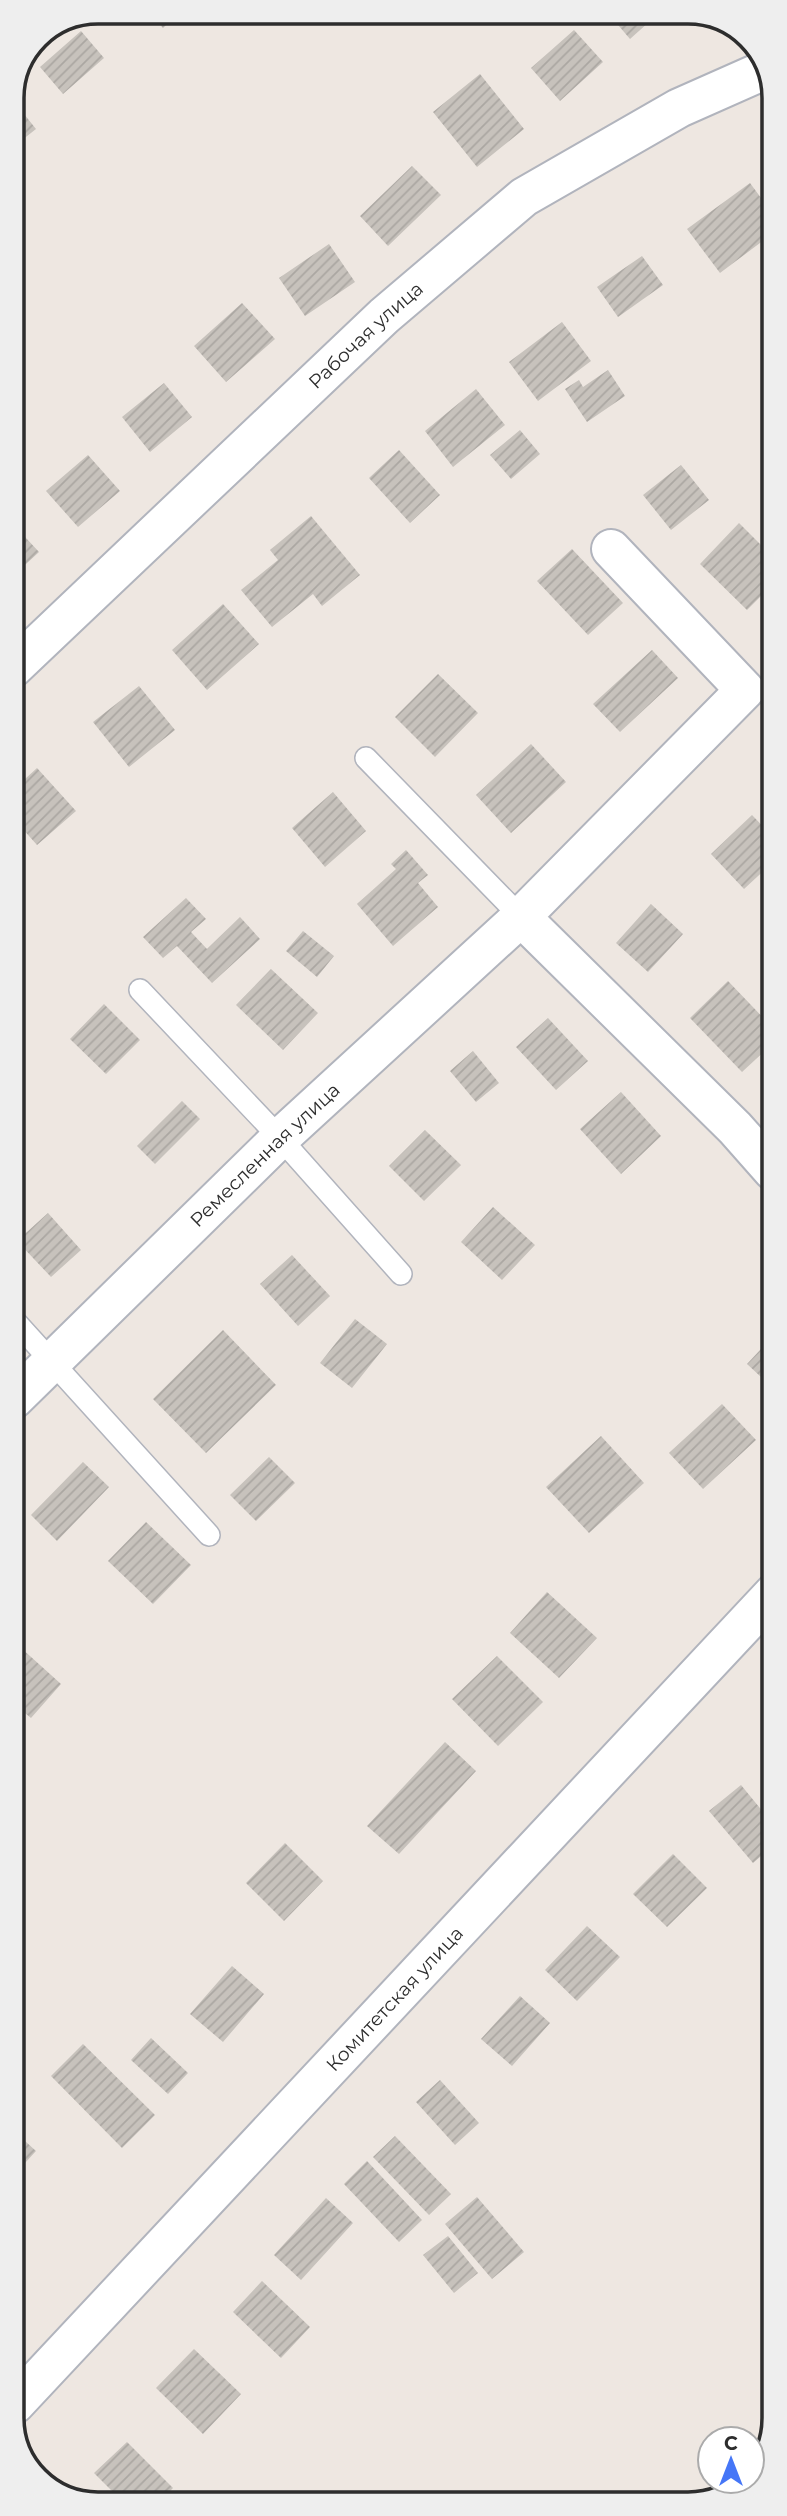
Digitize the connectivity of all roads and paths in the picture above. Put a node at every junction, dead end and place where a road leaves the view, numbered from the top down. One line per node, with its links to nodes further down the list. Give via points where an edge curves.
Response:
1 (758, 73): 3 (street, Рабочая улица, via 679,108 524,197 384,316)
2 (611, 549): 5 (street, Ремесленная улица, via 745,691)
3 (24, 658)
4 (366, 758): 5 (lane)
5 (521, 917): 7 (street, Ремесленная улица); 8 (street)
6 (140, 990): 7 (lane)
7 (280, 1138): 9 (lane); 11 (street, Ремесленная улица)
8 (762, 1159)
9 (401, 1274)
10 (24, 1331): 11 (lane)
11 (52, 1360): 12 (street, Ремесленная улица); 13 (lane)
12 (24, 1389)
13 (209, 1535)
14 (762, 1605): 15 (street, Комитетская улица)
15 (24, 2394)

